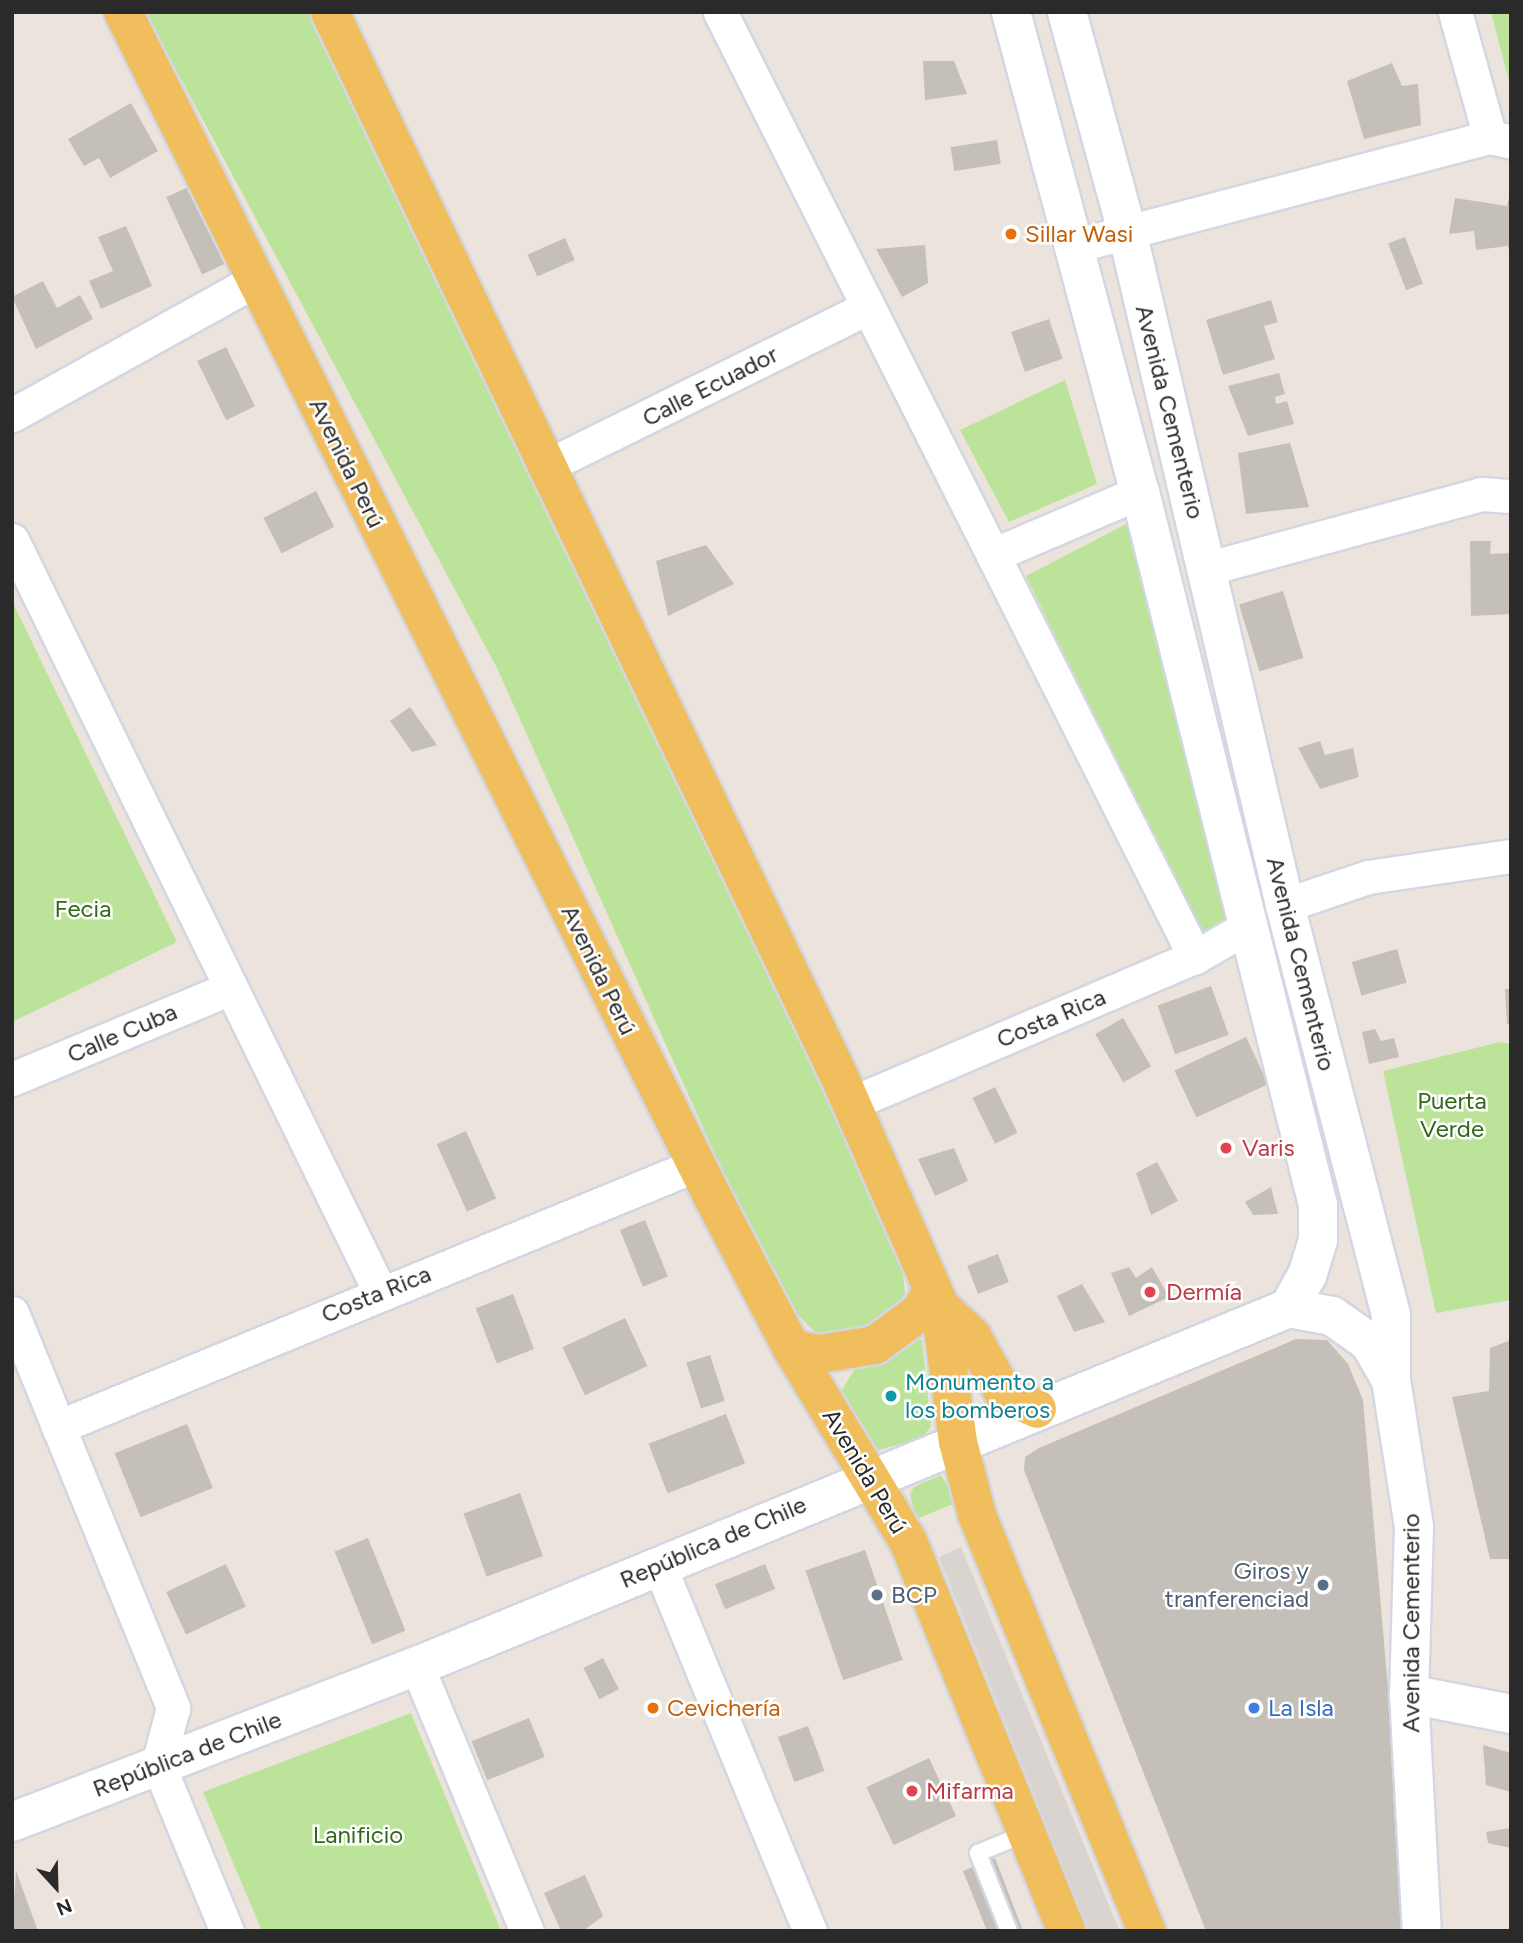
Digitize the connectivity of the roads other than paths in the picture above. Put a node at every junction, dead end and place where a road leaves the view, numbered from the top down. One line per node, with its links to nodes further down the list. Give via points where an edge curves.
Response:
1 (123, 12): 10 (main road, Avenida Perú)
2 (330, 12): 13 (main road)
3 (720, 12): 11 (street)
4 (1011, 12): 9 (main road, Avenida Cementerio)
5 (1067, 12): 8 (main road, Avenida Cementerio)
6 (1455, 12): 7 (street)
7 (1500, 139): 8 (street)
8 (1127, 231): 9 (street); 18 (main road, Avenida Cementerio)
9 (1074, 246): 14 (main road, Avenida Cementerio)
10 (256, 280): 12 (street); 26 (main road, Avenida Perú)
11 (868, 307): 13 (street, Calle Ecuador); 17 (street)
12 (12, 415)
13 (551, 464): 25 (main road)
14 (1140, 492): 17 (street); 21 (main road, Avenida Cementerio)
15 (1511, 496): 18 (street, via 1481,494)
16 (12, 540): 23 (street)
17 (993, 555): 22 (street)
18 (1209, 568): 20 (main road, Avenida Cementerio)
19 (1511, 856): 20 (street, via 1368,877)
20 (1285, 905): 32 (main road, Avenida Cementerio, via 1391,1316)
21 (1247, 927): 22 (street, Costa Rica); 29 (main road, Avenida Cementerio, via 1318,1205 1318,1240 1307,1275)
22 (1195, 957): 25 (street, Costa Rica)
23 (231, 988): 24 (street, Calle Cuba); 27 (street)
24 (12, 1079)
25 (852, 1103): 28 (main road)
26 (696, 1165): 27 (street, Costa Rica); 31 (main road, Avenida Perú)
27 (380, 1292): 34 (street, Costa Rica)
28 (936, 1298): 31 (main road, via 875,1345 820,1354); 33 (main road, via 972,1336 1004,1394); 35 (main road)
29 (1289, 1308): 32 (main road, via 1332,1316 1368,1342); 33 (main road, República de Chile)
30 (12, 1313): 34 (street)
31 (792, 1349): 36 (main road, Avenida Perú)
32 (1391, 1380): 39 (main road, Avenida Cementerio, via 1414,1527)
33 (1037, 1409): 35 (main road, República de Chile)
34 (58, 1427): 41 (street, via 173,1707)
35 (958, 1442): 36 (main road, República de Chile); 49 (main road, via 977,1515)
36 (872, 1475): 37 (main road, República de Chile); 43 (main road, Avenida Perú, via 908,1541)
37 (659, 1565): 38 (main road, República de Chile); 46 (street)
38 (417, 1666): 41 (main road, República de Chile); 45 (street)
39 (1409, 1694): 40 (main road); 50 (main road, Avenida Cementerio)
40 (1511, 1714)
41 (158, 1764): 42 (main road, República de Chile); 44 (street)
42 (12, 1822)
43 (1027, 1833): 47 (lane, via 978,1853); 48 (main road, Avenida Perú)
44 (227, 1931)
45 (527, 1931)
46 (810, 1931)
47 (1009, 1931)
48 (1066, 1931)
49 (1147, 1931)
50 (1422, 1931)

